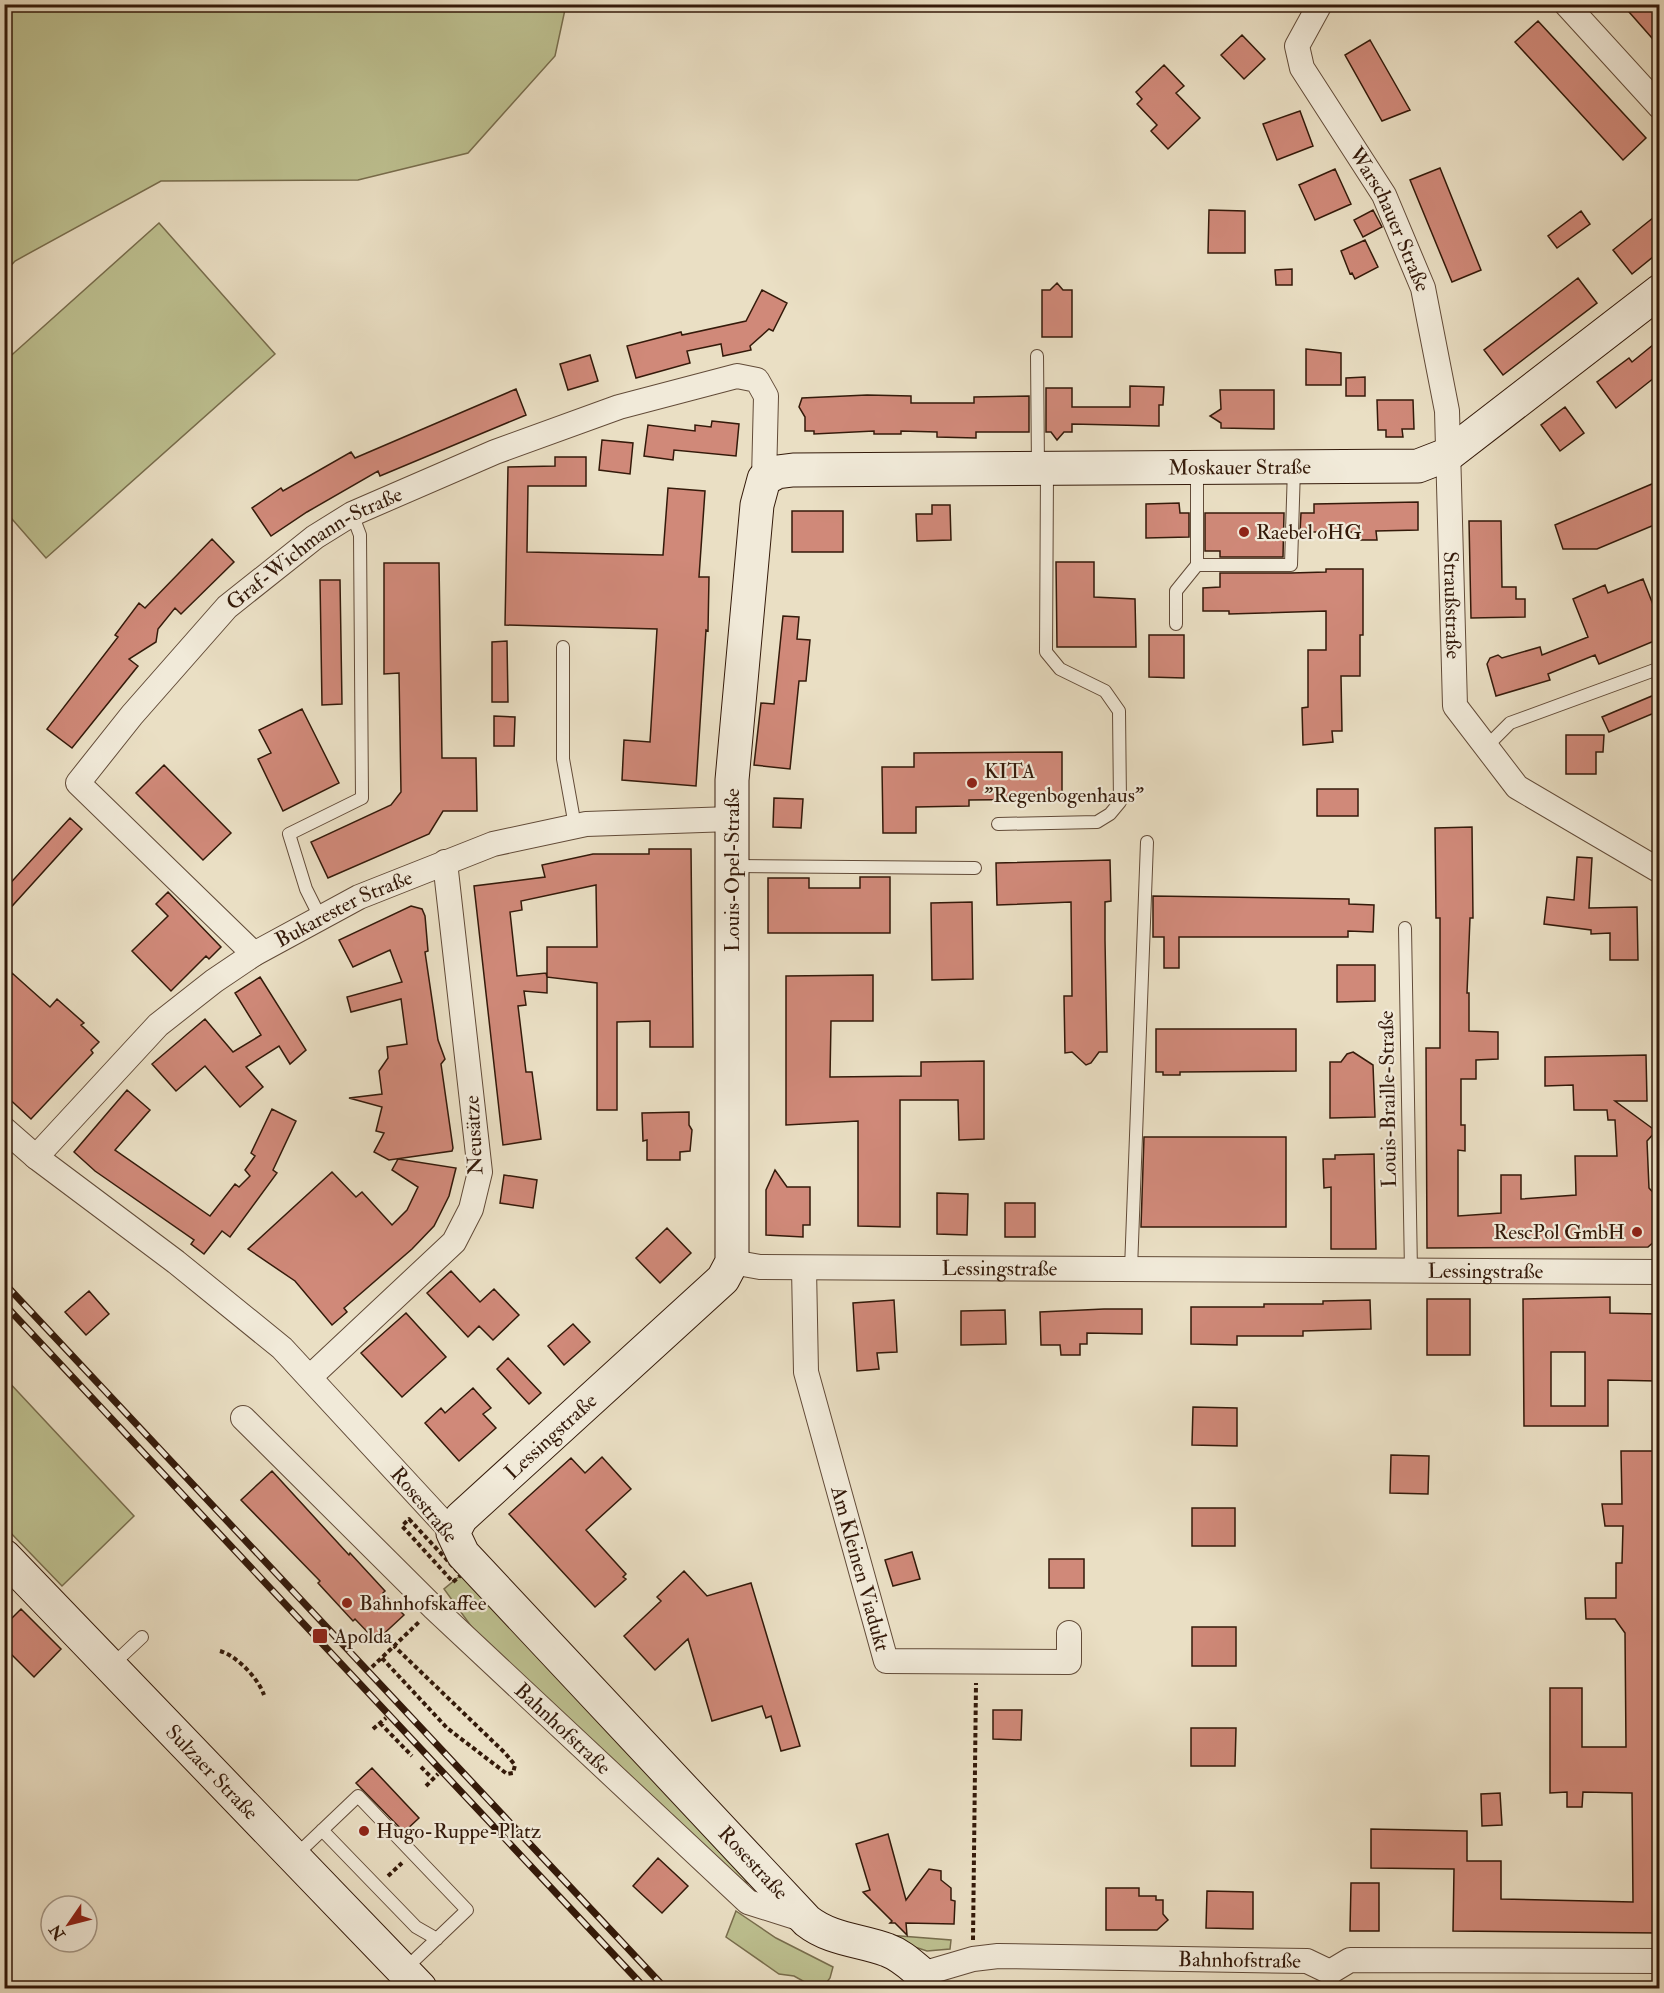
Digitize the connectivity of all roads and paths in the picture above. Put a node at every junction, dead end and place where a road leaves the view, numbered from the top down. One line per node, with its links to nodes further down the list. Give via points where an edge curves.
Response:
1 (1320, 4): 6 (street, Warschauer Straße, via 1297,46 1302,68 1384,195 1423,288 1447,411)
2 (1566, 4): 3 (street)
3 (1659, 107)
4 (1659, 291): 6 (main road, Moskauer Straße)
5 (1037, 357): 8 (lane)
6 (1449, 454): 7 (main road, Moskauer Straße, via 1418,466); 16 (street, Straußstraße, via 1455,706)
7 (1294, 468): 9 (main road, Moskauer Straße); 12 (lane, via 1291,565)
8 (1042, 469): 9 (main road, Moskauer Straße); 10 (main road, Moskauer Straße, via 793,470); 18 (lane, via 1046,652 1060,669 1105,692 1119,711 1120,802 1097,822)
9 (1197, 469): 12 (lane)
10 (764, 479): 11 (street, Graf-Wichmann-Straße, via 766,396 757,380 737,376 619,407 495,452); 17 (main road, Louis-Opel-Straße, via 757,505)
11 (352, 514): 25 (lane, via 360,535 362,798 289,834 306,889); 27 (street, Graf-Wichmann-Straße, via 315,537 227,607 78,783)
12 (1197, 566): 13 (lane, via 1176,591)
13 (1176, 624)
14 (563, 647): 19 (lane, via 563,759)
15 (1659, 668): 16 (lane, via 1510,723)
16 (1486, 747): 24 (street, Straußstraße, via 1516,787)
17 (731, 819): 19 (street, Bukarester Straße); 22 (main road, Louis-Opel-Straße)
18 (998, 824)
19 (575, 826): 21 (street, Bukarester Straße, via 493,844)
20 (1148, 842): 32 (lane)
21 (445, 862): 25 (street, Bukarester Straße); 35 (street, Neusätze, via 480,1172 471,1209 454,1242)
22 (730, 866): 23 (lane); 30 (main road, Louis-Opel-Straße)
23 (975, 868)
24 (1659, 871)
25 (320, 917): 27 (street, Bukarester Straße)
26 (1405, 927): 33 (lane, Louis-Braille-Straße)
27 (254, 954): 29 (street, Bukarester Straße, via 158,1025)
28 (4, 1129): 29 (street, Rosestraße)
29 (36, 1157): 35 (street, Rosestraße, via 176,1262 282,1348)
30 (732, 1262): 31 (street, Lessingstraße); 38 (main road, Lessingstraße, via 723,1280 461,1518)
31 (804, 1268): 32 (street, Lessingstraße); 49 (street, Am Kleinen Viadukt, via 807,1372 886,1661)
32 (1131, 1269): 33 (street, Lessingstraße)
33 (1411, 1270): 34 (street, Lessingstraße)
34 (1659, 1272)
35 (310, 1377): 38 (street, Rosestraße)
36 (243, 1418): 43 (street, Bahnhofstraße)
37 (409, 1519): 39 (path, via 402,1526)
38 (453, 1533): 64 (main road, Rosestraße, via 463,1554)
39 (426, 1553): 41 (path); 42 (path)
40 (4, 1556): 50 (main road, Sulzaer Straße)
41 (422, 1558)
42 (439, 1567)
43 (434, 1608): 46 (path); 63 (street, Bahnhofstraße)
44 (1069, 1633): 49 (street, Am Kleinen Viadukt, via 1069,1662)
45 (142, 1637): 50 (lane)
46 (394, 1646): 48 (path); 48 (path, via 505,1753 515,1765 513,1773 507,1774 447,1728)
47 (220, 1651): 52 (path, via 230,1654 260,1685)
48 (382, 1658): 51 (path)
49 (976, 1661): 67 (path)
50 (110, 1667): 62 (main road, Sulzaer Straße)
51 (372, 1667)
52 (264, 1695)
53 (386, 1718): 54 (path)
54 (380, 1723): 55 (path); 56 (path)
55 (373, 1729)
56 (412, 1756)
57 (421, 1767): 59 (path)
58 (438, 1774): 59 (path)
59 (433, 1779): 60 (path)
60 (426, 1786)
61 (322, 1830): 62 (lane); 66 (lane, via 416,1927); 66 (lane, via 358,1796 467,1910)
62 (292, 1858): 69 (main road, Sulzaer Straße)
63 (748, 1902): 64 (street, Bahnhofstraße); 65 (street)
64 (807, 1921): 71 (main road, Bahnhofstraße, via 834,1936 906,1959)
65 (770, 1927)
66 (437, 1939): 69 (lane)
67 (973, 1959): 70 (street, Bahnhofstraße, via 998,1956 1307,1961); 71 (street, Bahnhofstraße)
68 (1659, 1961): 70 (street, Bahnhofstraße, via 1350,1960)
69 (412, 1980)
70 (1333, 1980)
71 (923, 1982)

